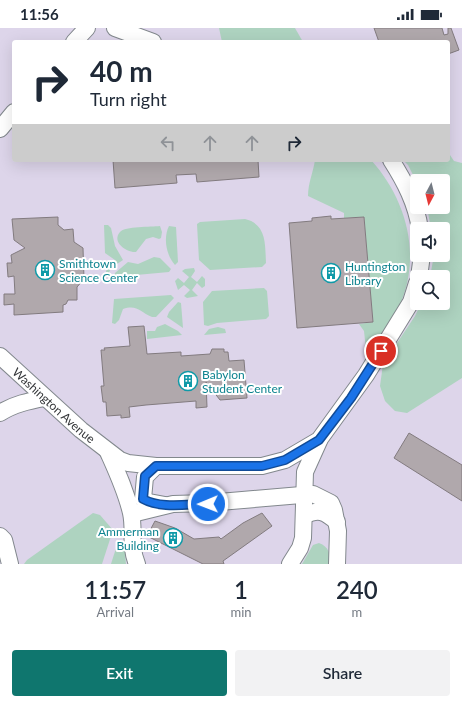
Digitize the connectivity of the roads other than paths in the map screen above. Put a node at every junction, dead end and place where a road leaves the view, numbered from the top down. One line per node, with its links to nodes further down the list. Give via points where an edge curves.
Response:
1 (87, 28): 3 (street)
2 (115, 28): 4 (street)
3 (76, 40)
4 (148, 40)
5 (12, 114): 6 (street)
6 (0, 129)
7 (392, 162): 8 (street, via 415,204)
8 (419, 222)
9 (410, 304): 15 (street, Washington Avenue, via 366,375)
10 (0, 356): 12 (street, Washington Avenue)
11 (0, 398): 13 (street)
12 (45, 398): 13 (street); 16 (street, Washington Avenue)
13 (25, 402): 14 (street)
14 (0, 413)
15 (319, 440): 18 (street, Washington Avenue, via 285,460 262,466); 19 (street, Washington Avenue, via 304,472)
16 (108, 452): 17 (street, Washington Avenue); 22 (street, Washington Avenue, via 121,478)
17 (128, 463): 18 (street, Washington Avenue); 20 (street, via 137,471 138,487)
18 (156, 466): 20 (street, via 145,476)
19 (303, 495): 21 (street); 23 (street, Washington Avenue); 24 (street, via 313,494 331,503)
20 (143, 499): 21 (street)
21 (166, 505): 22 (street)
22 (132, 514): 27 (street, Washington Avenue, via 132,552)
23 (304, 516): 24 (street, via 318,510 325,512); 28 (street, Washington Avenue, via 304,538)
24 (337, 522): 29 (street)
25 (0, 536): 26 (street, via 4,540)
26 (10, 564)
27 (137, 564)
28 (290, 564)
29 (336, 564)

